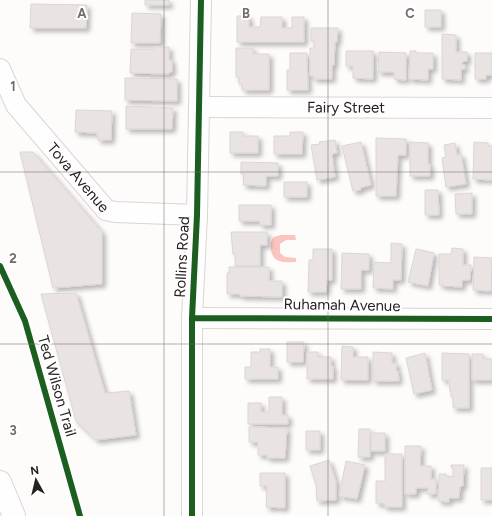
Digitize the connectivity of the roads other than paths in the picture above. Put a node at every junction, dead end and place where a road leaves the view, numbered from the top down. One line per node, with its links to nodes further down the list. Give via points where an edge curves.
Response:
1 (202, 0): 3 (street, Rollins Road)
2 (0, 69): 5 (street, Tova Avenue, via 16,105 106,210)
3 (200, 106): 4 (street, Fairy Street); 5 (street, Rollins Road)
4 (492, 108)
5 (197, 215): 6 (street, Rollins Road)
6 (192, 318): 7 (street, Ruhamah Avenue); 10 (street, Rollins Road)
7 (492, 320)
8 (0, 482): 9 (highway)
9 (14, 516)
10 (192, 516)

